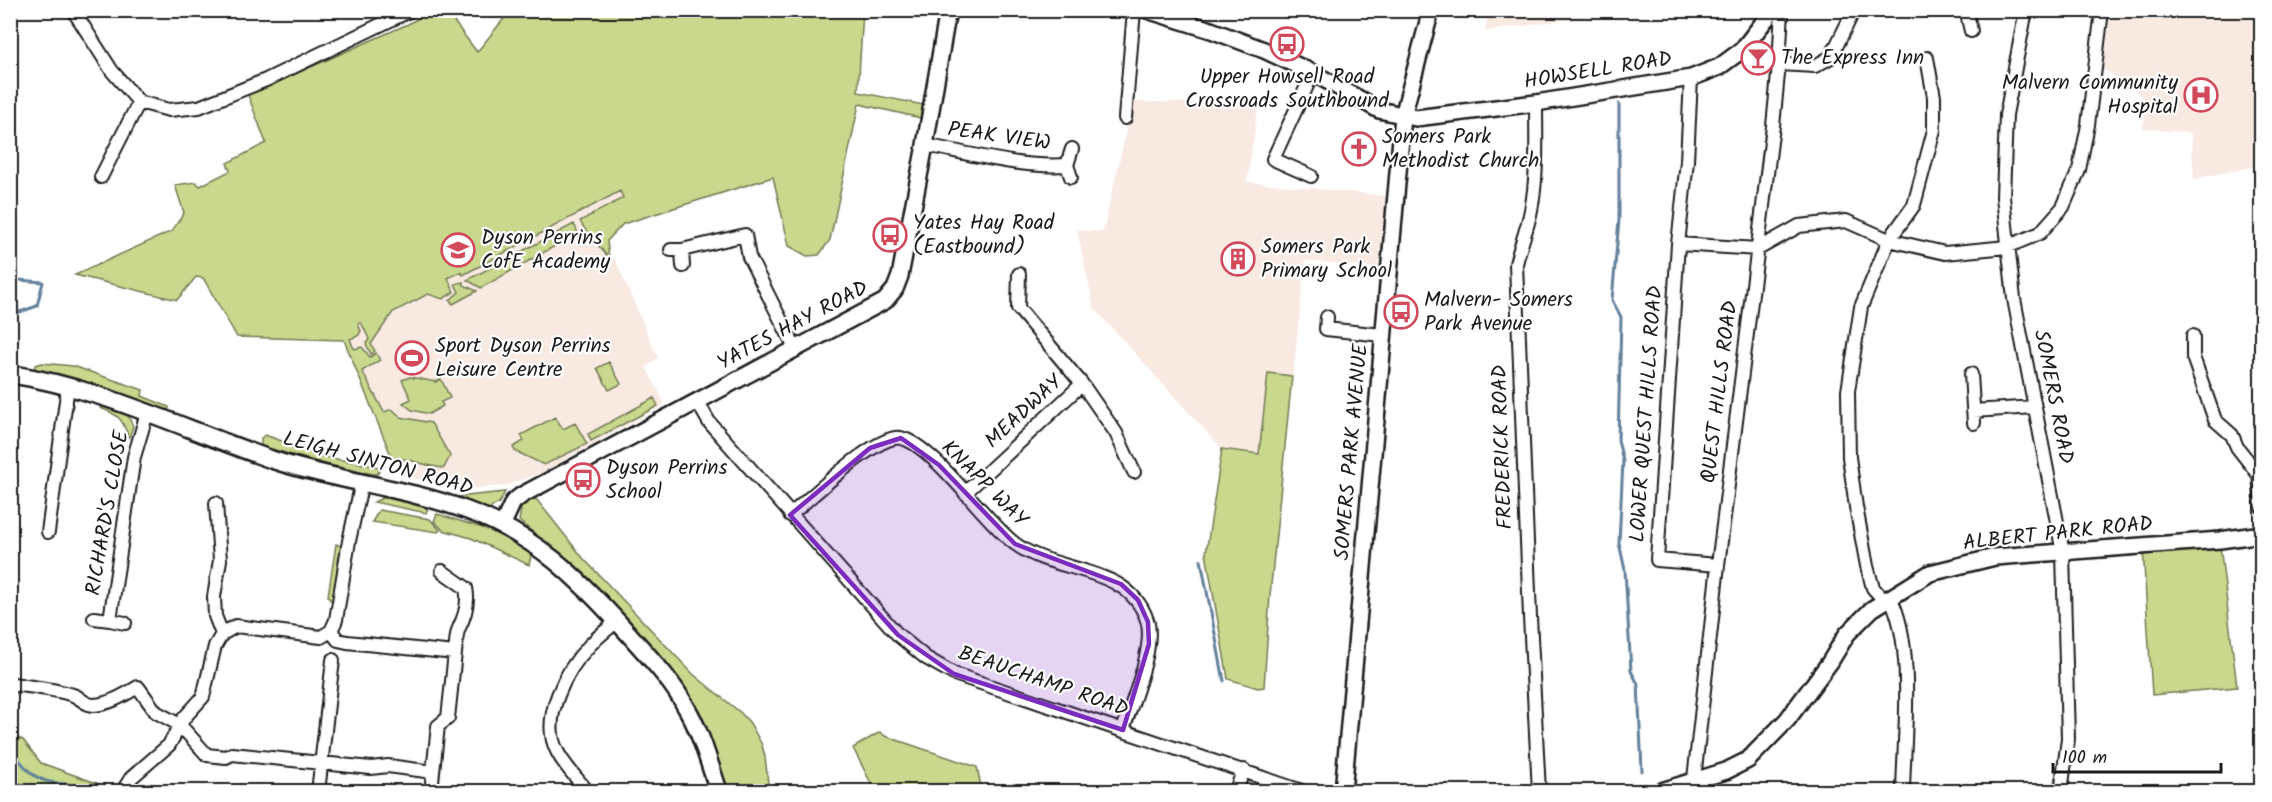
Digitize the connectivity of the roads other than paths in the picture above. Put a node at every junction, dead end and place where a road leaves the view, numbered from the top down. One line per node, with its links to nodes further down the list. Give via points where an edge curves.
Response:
1 (73, 10): 18 (street, via 112,71)
2 (411, 10): 18 (street, via 266,80 199,107 169,110)
3 (948, 10): 22 (street, YATES HAY ROAD)
4 (1134, 10): 21 (street)
5 (1147, 10): 16 (street, HOWSELL ROAD, via 1264,50)
6 (1431, 10): 20 (street, SOMERS PARK AVENUE)
7 (1773, 10): 17 (street, HOWSELL ROAD, via 1742,50 1719,67)
8 (1782, 10): 15 (street, QUEST HILLS ROAD)
9 (1854, 10): 15 (street, via 1831,57 1815,66)
10 (1966, 10): 13 (street)
11 (2026, 10): 30 (street, SOMERS ROAD, via 2006,115 2003,197)
12 (2103, 10): 30 (street, via 2079,170 2063,207 2040,233)
13 (1971, 31)
14 (1927, 58): 28 (street, via 1934,97 1934,130 1914,205)
15 (1779, 64): 31 (street, QUEST HILLS ROAD)
16 (1313, 73): 20 (street, HOWSELL ROAD, via 1378,110); 25 (street, via 1273,159)
17 (1691, 78): 19 (street, HOWSELL ROAD); 29 (street, LOWER QUEST HILLS ROAD)
18 (139, 102): 26 (street)
19 (1536, 103): 20 (street, HOWSELL ROAD, via 1416,118); 81 (street, FREDERICK ROAD, via 1537,173 1531,213 1516,264)
20 (1403, 116): 35 (street, SOMERS PARK AVENUE)
21 (1125, 118)
22 (925, 145): 24 (street, PEAK VIEW, via 1024,164); 37 (street, YATES HAY ROAD, via 895,289 885,301)
23 (1072, 149): 24 (street, PEAK VIEW)
24 (1067, 165): 27 (street, PEAK VIEW)
25 (1311, 176)
26 (101, 177)
27 (1071, 177)
28 (1889, 240): 30 (street, via 1945,253); 31 (street, via 1846,221 1799,226); 57 (street, via 1861,307 1848,391 1849,457 1867,566 1873,588)
29 (1678, 244): 31 (street); 55 (street, LOWER QUEST HILLS ROAD, via 1656,560)
30 (2007, 247): 43 (street, SOMERS ROAD)
31 (1758, 249): 55 (street, QUEST HILLS ROAD)
32 (683, 267): 37 (street, via 676,250 749,233 749,257)
33 (1019, 274): 40 (street, MEADWAY, via 1018,308)
34 (1327, 317): 35 (street, via 1326,329)
35 (1383, 335): 80 (street, SOMERS PARK AVENUE)
36 (2193, 336): 49 (street, via 2193,357 2215,420 2232,435 2259,475)
37 (795, 350): 42 (street, YATES HAY ROAD)
38 (10, 374): 41 (main road, LEIGH SINTON ROAD)
39 (1971, 374): 43 (street, via 1973,417)
40 (1082, 384): 45 (street, MEADWAY, via 1116,433); 47 (street, MEADWAY)
41 (68, 386): 44 (main road, LEIGH SINTON ROAD); 52 (street)
42 (697, 401): 50 (street, BEAUCHAMP ROAD, via 709,422); 51 (street, YATES HAY ROAD, via 522,495 513,502)
43 (2035, 406): 54 (street, SOMERS ROAD)
44 (147, 413): 46 (main road, LEIGH SINTON ROAD, via 275,460); 59 (street, RICHARD'S CLOSE, via 134,457)
45 (1134, 472)
46 (362, 482): 51 (main road, LEIGH SINTON ROAD, via 451,505); 62 (street)
47 (965, 493): 50 (street, KNAPP WAY, via 920,449 901,438 870,448); 68 (street, KNAPP WAY, via 1015,544 1121,585 1138,600 1148,622 1149,644)
48 (216, 503): 63 (street, via 220,560 214,597 215,616)
49 (2262, 507)
50 (790, 515): 68 (street, BEAUCHAMP ROAD, via 898,635 926,658 954,674)
51 (502, 526): 60 (main road, LEIGH SINTON ROAD, via 532,542 577,578)
52 (48, 532)
53 (2262, 534): 54 (street, ALBERT PARK ROAD)
54 (2063, 553): 57 (street, ALBERT PARK ROAD, via 1995,557 1954,566 1930,573); 84 (street, SOMERS ROAD, via 2068,739)
55 (1718, 565): 72 (street, QUEST HILLS ROAD)
56 (441, 571): 64 (street, via 466,588 464,622 458,628)
57 (1887, 599): 72 (street, ALBERT PARK ROAD, via 1847,634 1803,699 1765,744 1748,760); 83 (street, via 1902,628 1906,667)
58 (94, 618): 59 (street, RICHARD'S CLOSE)
59 (110, 620): 61 (street, RICHARD'S CLOSE)
60 (617, 621): 76 (street, via 576,662 563,684 551,728 556,750); 77 (main road, LEIGH SINTON ROAD, via 654,662 686,707)
61 (125, 622)
62 (331, 631): 63 (street, via 309,636 236,626); 64 (street, via 338,640 347,642)
63 (222, 634): 67 (street, via 203,697)
64 (455, 653): 71 (street, via 448,718 438,726)
65 (333, 660): 69 (street)
66 (11, 682): 67 (street, via 76,696 85,704 94,705 138,687 156,712)
67 (180, 724): 69 (street, via 207,755); 73 (street, via 169,745 131,778)
68 (1123, 730): 70 (street, BEAUCHAMP ROAD)
69 (322, 763): 71 (street); 74 (street)
70 (1244, 770): 78 (street); 79 (street, BEAUCHAMP ROAD)
71 (433, 772): 75 (street)
72 (1695, 785): 82 (street, ALBERT PARK ROAD)
73 (122, 792)
74 (318, 792)
75 (431, 792)
76 (588, 792)
77 (719, 792)
78 (1235, 792)
79 (1305, 792)
80 (1343, 792)
81 (1539, 792)
82 (1658, 792)
83 (1903, 792)
84 (2061, 792)

